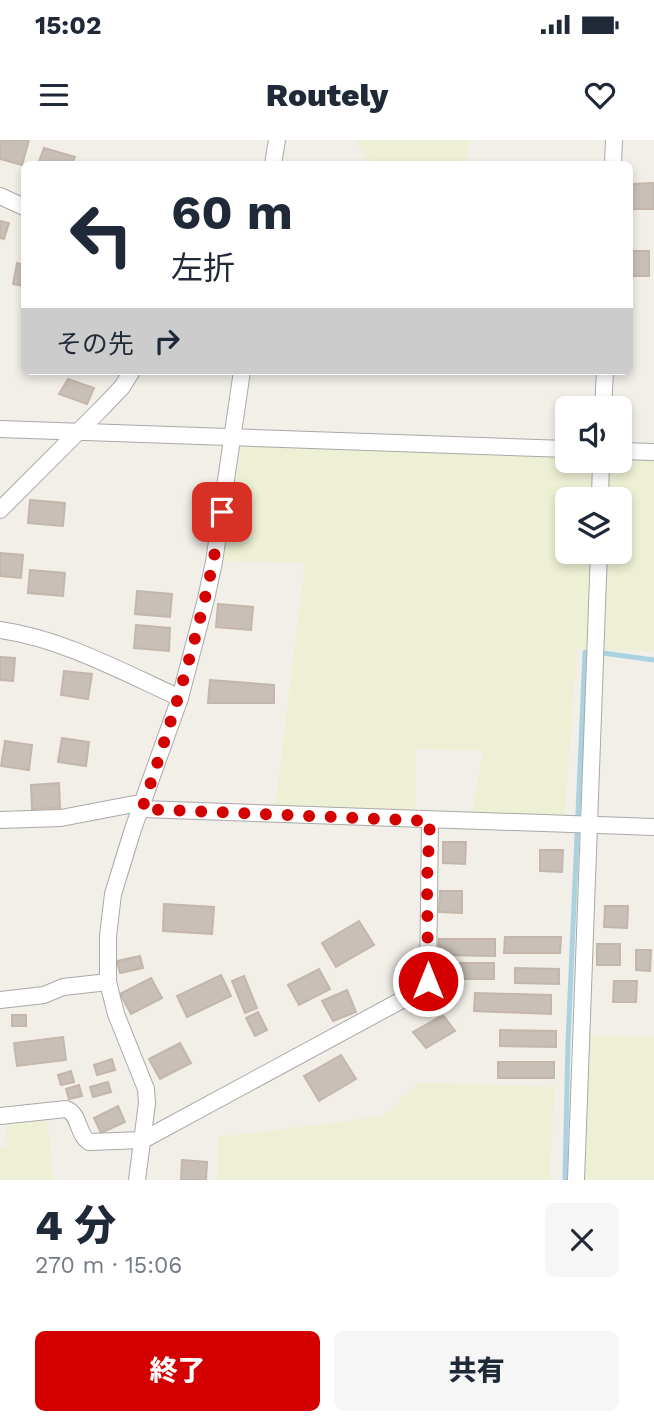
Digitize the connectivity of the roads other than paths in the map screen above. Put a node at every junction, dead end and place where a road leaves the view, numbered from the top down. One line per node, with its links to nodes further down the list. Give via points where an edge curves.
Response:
1 (276, 140): 3 (street)
2 (614, 140): 4 (street)
3 (273, 161)
4 (613, 161)
5 (0, 196): 6 (street)
6 (21, 206)
7 (130, 375): 12 (street)
8 (242, 375): 13 (street)
9 (605, 375): 10 (street)
10 (604, 396)
11 (0, 429): 12 (street)
12 (78, 432): 13 (street); 17 (street)
13 (234, 436): 14 (street); 20 (street, via 214,562)
14 (555, 449)
15 (632, 452): 16 (street)
16 (654, 453)
17 (0, 510)
18 (598, 564): 24 (street)
19 (0, 630): 20 (street, via 57,645)
20 (180, 698): 21 (street)
21 (142, 809): 22 (street, via 134,804 61,818); 23 (street); 26 (street, via 113,894)
22 (0, 820)
23 (430, 821): 24 (street); 29 (street, via 428,981 424,988)
24 (583, 825): 25 (street); 31 (street)
25 (654, 827)
26 (108, 982): 27 (street); 29 (street, via 146,1089)
27 (0, 1000)
28 (0, 1116): 29 (street, via 66,1110 74,1115 89,1142)
29 (142, 1140): 30 (street)
30 (137, 1180)
31 (576, 1180)

